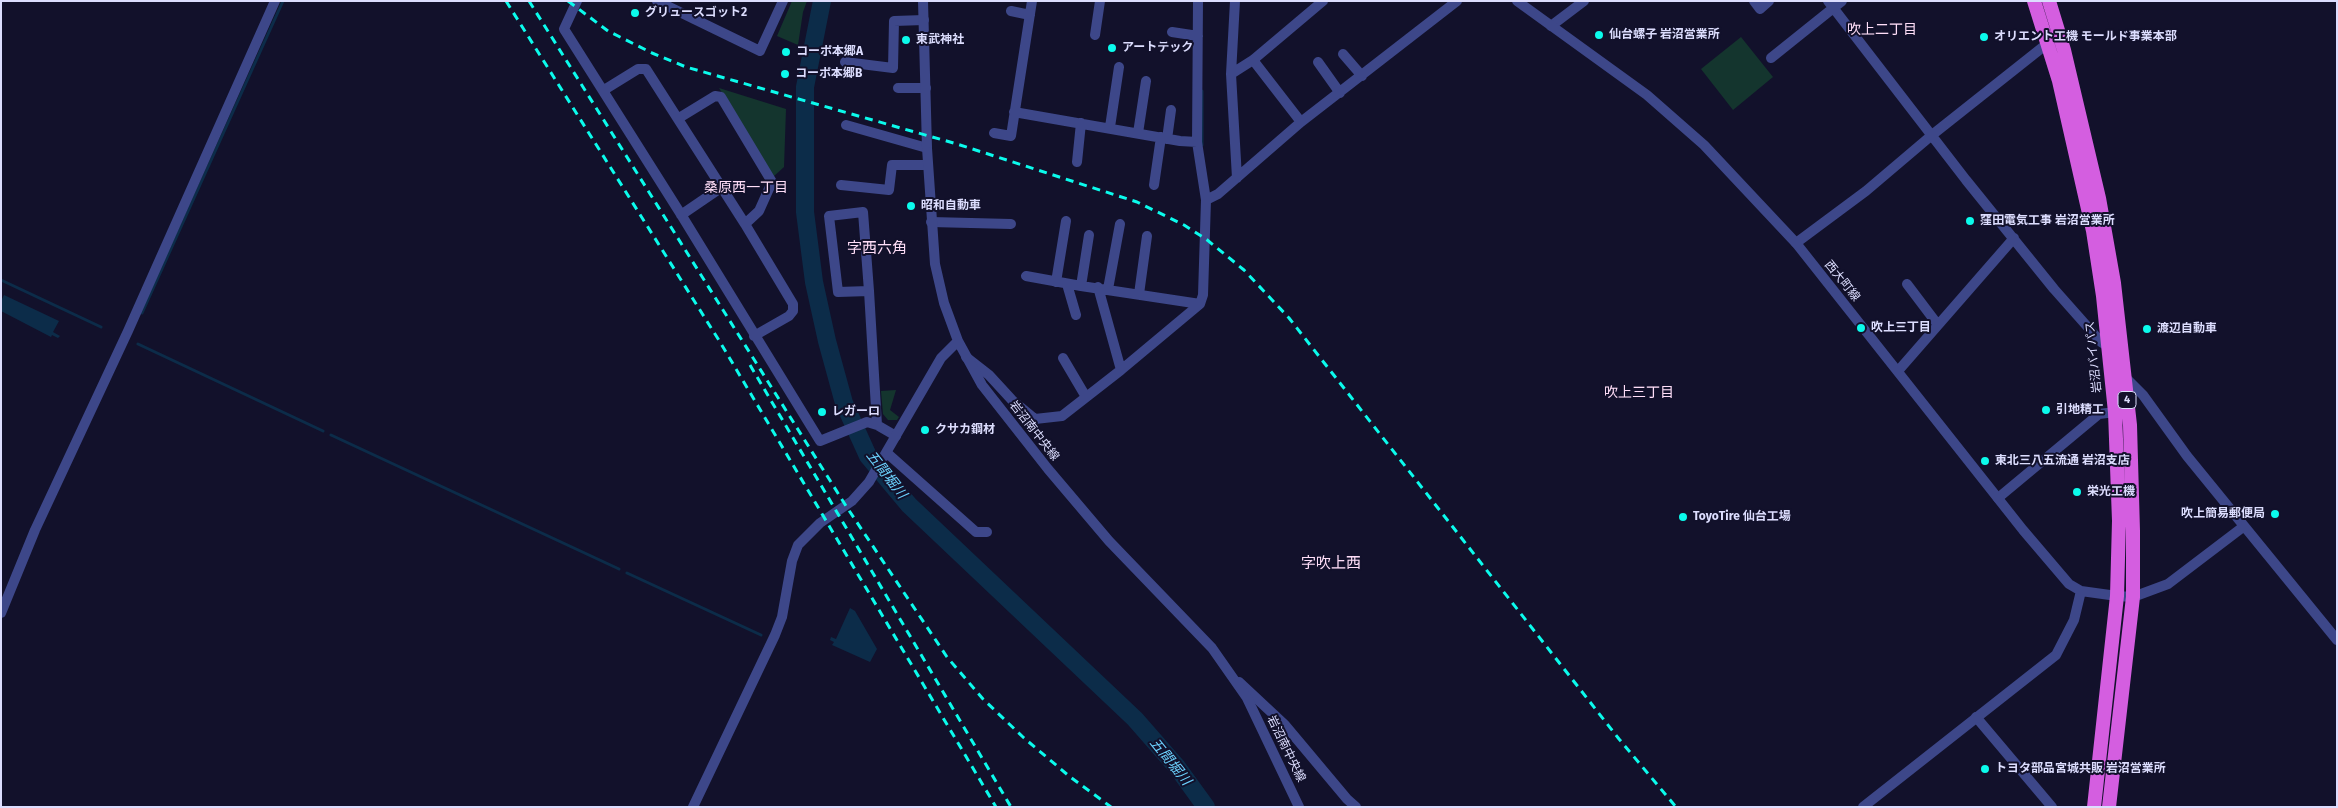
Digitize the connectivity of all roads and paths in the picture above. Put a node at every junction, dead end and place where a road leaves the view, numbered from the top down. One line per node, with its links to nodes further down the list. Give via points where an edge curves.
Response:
1 (275, 1): 102 (street, via 35,530)
2 (577, 1): 41 (street, via 564,29)
3 (658, 1): 4 (street, via 760,51)
4 (783, 1)
5 (923, 1): 24 (street, 岩沼南中央線)
6 (1032, 1): 23 (street)
7 (1100, 1): 27 (street)
8 (1198, 1): 28 (street)
9 (1235, 1): 36 (street)
10 (1305, 1): 21 (street)
11 (1323, 1): 21 (street)
12 (1456, 1): 37 (street)
13 (1517, 1): 25 (street, 西大町線)
14 (1584, 1): 25 (street)
15 (1754, 1): 16 (street, via 1760,9)
16 (1769, 1)
17 (1842, 1): 20 (street)
18 (2034, 1): 29 (highway, 岩沼バイパス / 4)
19 (2049, 1): 90 (highway, 4, via 2100,198)
20 (1831, 5): 31 (street); 52 (street)
21 (1312, 10): 32 (street)
22 (1011, 11): 23 (street)
23 (1030, 15): 44 (street)
24 (924, 20): 33 (street, via 894,20 893,68); 40 (street, 岩沼南中央線)
25 (1551, 26): 72 (street, 西大町線, via 1646,95 1704,145)
26 (1172, 32): 28 (street)
27 (1095, 35)
28 (1198, 36): 54 (street)
29 (2048, 43): 52 (street); 85 (highway, 岩沼バイパス / 4, via 2093,231)
30 (1343, 54): 37 (street)
31 (1771, 58)
32 (1253, 60): 36 (street); 46 (street)
33 (845, 62)
34 (1318, 62): 42 (street)
35 (1119, 67): 49 (street)
36 (1231, 74): 58 (street)
37 (1362, 76): 42 (street)
38 (1146, 81): 51 (street)
39 (898, 88): 40 (street)
40 (926, 88): 55 (street, 岩沼南中央線)
41 (604, 90): 45 (street, via 644,68); 63 (street)
42 (1340, 93): 46 (street)
43 (1171, 110): 53 (street)
44 (1014, 112): 47 (street); 50 (street, via 1011,136)
45 (679, 118): 61 (street); 66 (street, via 715,96 721,97 772,182 759,211)
46 (1301, 122): 58 (street)
47 (1081, 123): 49 (street); 56 (street)
48 (846, 125): 55 (street)
49 (1110, 127): 51 (street)
50 (994, 133)
51 (1138, 133): 53 (street)
52 (1932, 135): 71 (street); 72 (street, via 1866,191)
53 (1164, 138): 54 (street); 60 (street)
54 (1197, 142): 62 (street)
55 (927, 148): 57 (street, 岩沼南中央線)
56 (1077, 162)
57 (928, 166): 59 (street, via 892,165 889,190); 65 (street, 岩沼南中央線)
58 (1237, 178): 62 (street)
59 (841, 185)
60 (1154, 185)
61 (722, 187): 63 (street); 66 (street)
62 (1206, 200): 80 (street, via 1204,287)
63 (681, 214): 83 (street)
64 (1066, 221): 74 (street)
65 (932, 222): 67 (street); 84 (street, 岩沼南中央線, via 937,274)
66 (745, 224): 83 (street, via 793,304 789,316)
67 (1011, 224)
68 (1120, 224): 77 (street)
69 (1089, 235): 76 (street)
70 (1147, 236): 79 (street)
71 (2014, 238): 82 (street); 85 (street, via 2101,342)
72 (1796, 243): 89 (street, 西大町線)
73 (1026, 276): 74 (street)
74 (1062, 283): 76 (street); 81 (street)
75 (1907, 284): 82 (street)
76 (1081, 286): 77 (street)
77 (1103, 288): 79 (street); 88 (street)
78 (868, 291): 78 (street, via 863,212 829,216 838,292); 93 (street)
79 (1139, 294): 80 (street)
80 (1200, 304): 88 (street)
81 (1076, 314)
82 (1938, 325): 89 (street)
83 (754, 336): 93 (street, via 820,441 866,422)
84 (958, 341): 86 (street, 岩沼南中央線); 94 (street, via 941,358)
85 (2109, 347): 92 (highway, 岩沼バイパス / 4)
86 (966, 357): 91 (street, via 1035,419 1062,416); 104 (street, 岩沼南中央線, via 982,385 1054,476 1109,541 1212,648)
87 (1063, 358): 91 (street)
88 (1121, 370): 91 (street)
89 (1898, 371): 96 (street, 西大町線)
90 (2126, 378): 97 (street, via 2142,394); 101 (highway, 4, via 2133,531)
91 (1086, 397)
92 (2115, 412): 96 (street, via 2099,414); 100 (highway, 岩沼バイパス / 4, via 2119,512)
93 (877, 425): 94 (street)
94 (896, 436): 95 (street)
95 (885, 455): 98 (street, via 976,532); 106 (street, via 869,482 852,501 820,523 798,545 778,626)
96 (1998, 498): 99 (street, 西大町線, via 2057,571)
97 (2243, 527): 101 (street, via 2168,584); 103 (street)
98 (987, 532)
99 (2081, 591): 100 (street, 西大町線); 105 (street, via 2074,620 2056,654)
100 (2117, 596): 101 (street, 西大町線); 111 (highway, 岩沼バイパス / 4)
101 (2132, 597): 112 (highway, 4)
102 (1, 613)
103 (2337, 640)
104 (1233, 676): 107 (street, 岩沼南中央線, via 1258,719); 108 (street, via 1285,725)
105 (1976, 717): 109 (street); 110 (street)
106 (693, 807)
107 (1299, 807)
108 (1356, 807)
109 (1863, 807)
110 (2052, 807)
111 (2094, 807)
112 (2109, 807)

